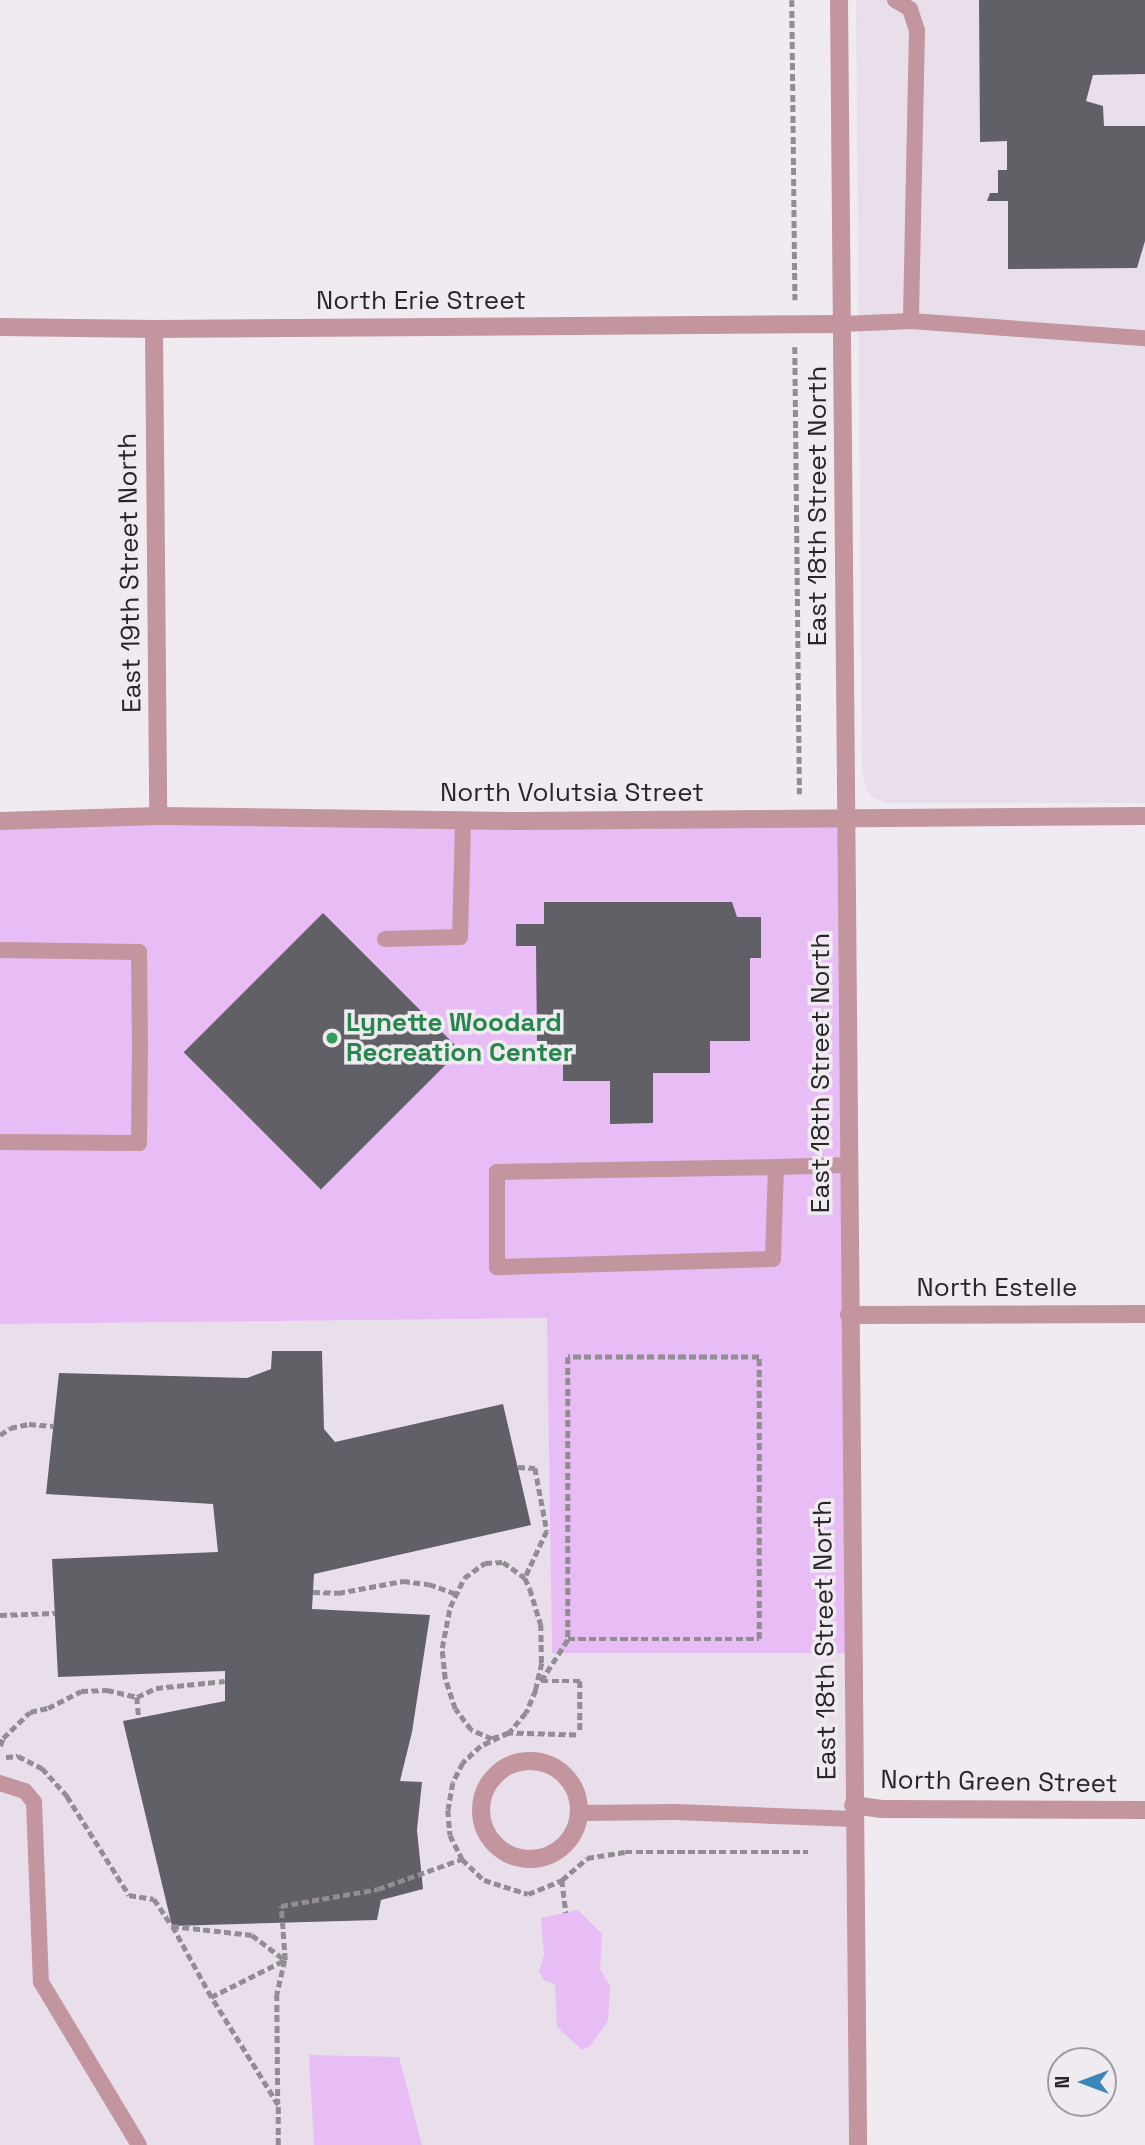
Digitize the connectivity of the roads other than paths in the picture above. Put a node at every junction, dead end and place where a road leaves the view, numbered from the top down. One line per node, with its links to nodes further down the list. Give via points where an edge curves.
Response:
1 (839, 0): 4 (street, East 18th Street North)
2 (895, 0): 3 (lane, via 910,9 917,30)
3 (911, 321): 4 (lane); 7 (lane)
4 (843, 324): 6 (street, North Erie Street); 10 (street, East 18th Street North)
5 (0, 327): 6 (street, North Erie Street)
6 (154, 329): 8 (street, East 19th Street North)
7 (1145, 338)
8 (158, 816): 11 (street, North Volutsia Street); 12 (street, North Volutsia Street)
9 (1145, 816): 10 (street, North Volutsia Street)
10 (846, 817): 12 (street, North Volutsia Street); 16 (street, East 18th Street North)
11 (0, 821)
12 (463, 821): 13 (lane, via 460,937)
13 (386, 939)
14 (0, 950): 15 (lane, via 139,952 140,1045 139,1143)
15 (0, 1142)
16 (848, 1165): 17 (lane); 19 (street, East 18th Street North)
17 (776, 1167): 17 (lane, via 497,1172 497,1267 773,1259)
18 (1145, 1314): 19 (street, North Estelle)
19 (849, 1315): 22 (street, East 18th Street North)
20 (0, 1783): 24 (lane, via 25,1791 34,1802 41,1982)
21 (1145, 1810): 22 (street, North Green Street)
22 (853, 1812): 23 (lane); 25 (street, East 18th Street North)
23 (579, 1813): 23 (street, via 567,1776 541,1761 525,1760 496,1773 481,1801 483,1825 495,1846 524,1859 548,1856 568,1843)
24 (139, 2145)
25 (858, 2145)

